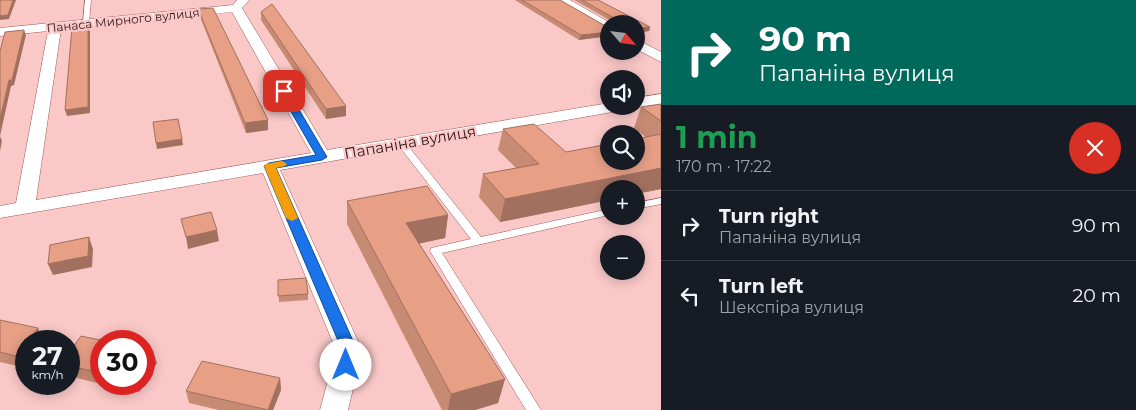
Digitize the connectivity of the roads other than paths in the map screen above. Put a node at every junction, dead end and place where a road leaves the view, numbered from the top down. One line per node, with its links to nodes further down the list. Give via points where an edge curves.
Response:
1 (88, 0): 5 (lane)
2 (562, 0): 4 (street)
3 (239, 4): 5 (street, Панаса Мирного вулиця); 14 (street)
4 (600, 22)
5 (86, 23): 6 (street, Панаса Мирного вулиця)
6 (55, 26): 7 (street, Панаса Мирного вулиця); 18 (street)
7 (0, 32)
8 (645, 48): 9 (street)
9 (661, 58)
10 (661, 99): 11 (street)
11 (645, 102)
12 (600, 109): 13 (street, Папаніна вулиця)
13 (402, 144): 14 (street, Папаніна вулиця); 21 (lane)
14 (322, 157): 15 (street, Папаніна вулиця)
15 (269, 166): 18 (street, Папаніна вулиця); 22 (street, via 349,350)
16 (661, 201): 17 (lane)
17 (645, 204)
18 (24, 208): 19 (street, Папаніна вулиця)
19 (0, 212)
20 (600, 214): 21 (lane)
21 (478, 241): 23 (lane, via 435,251)
22 (334, 410)
23 (534, 410)

